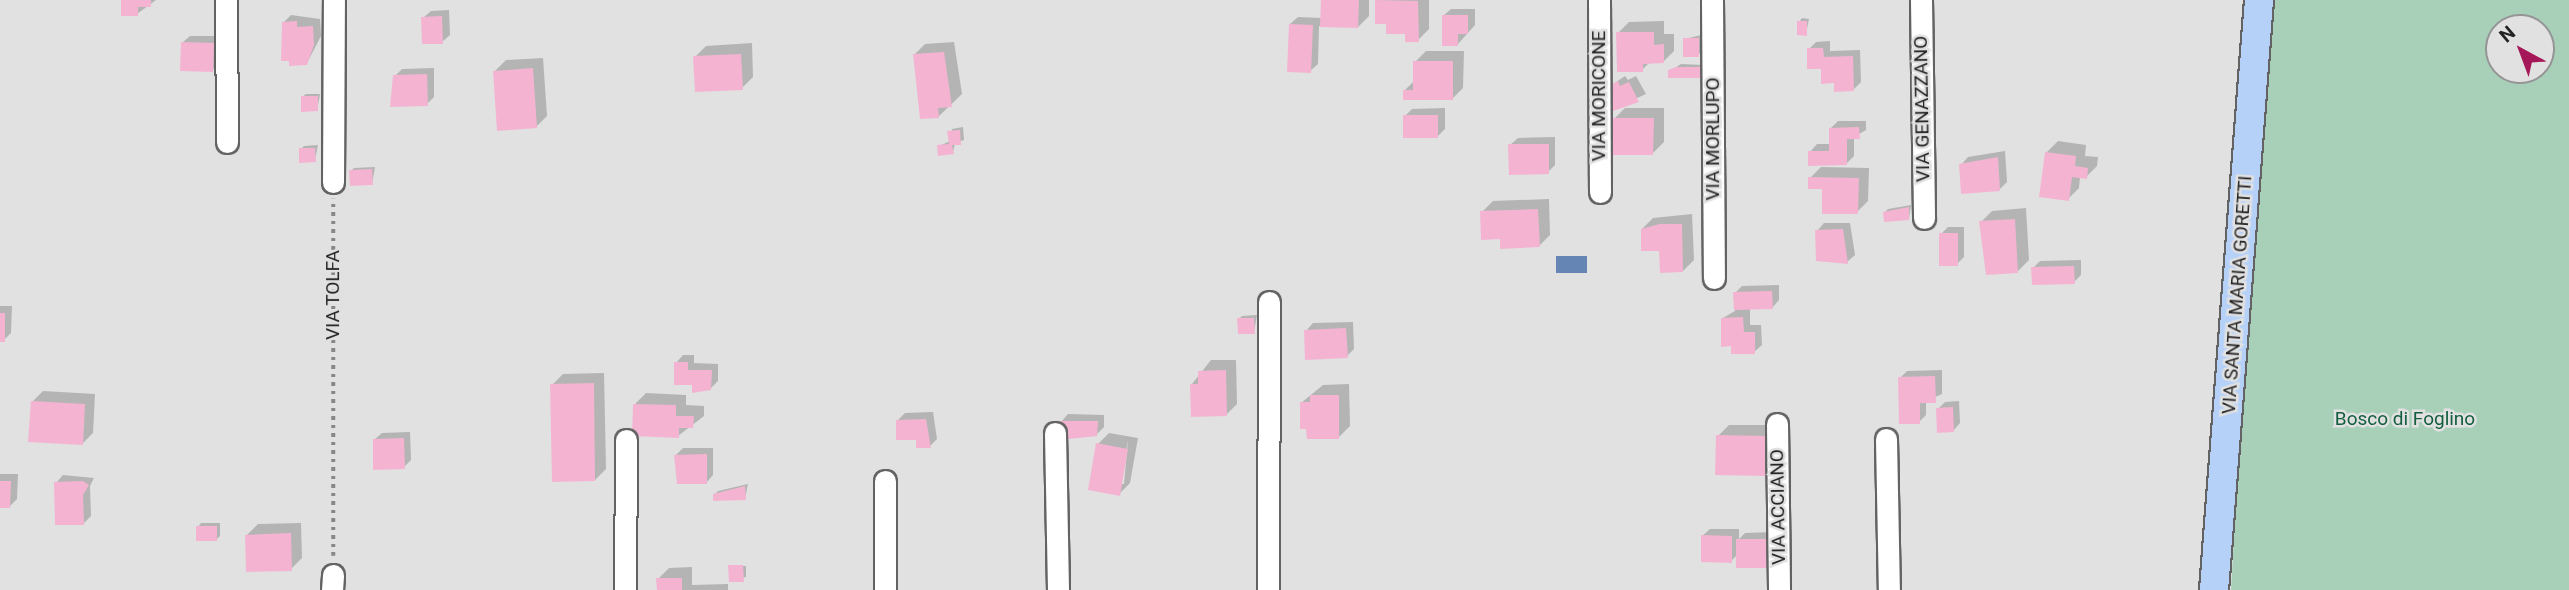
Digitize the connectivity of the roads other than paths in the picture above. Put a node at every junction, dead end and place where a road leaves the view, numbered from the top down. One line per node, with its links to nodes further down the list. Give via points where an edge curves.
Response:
1 (226, 0): 7 (street)
2 (334, 0): 8 (street)
3 (1599, 0): 9 (street, VIA MORICONE)
4 (1712, 0): 11 (street, VIA MORLUPO)
5 (1921, 0): 10 (street, VIA GENAZZANO)
6 (2259, 0): 24 (main road, VIA SANTA MARIA GORETTI)
7 (227, 142)
8 (333, 182)
9 (1600, 192)
10 (1924, 218)
11 (1714, 278)
12 (1269, 302): 21 (street)
13 (1777, 424): 22 (street, VIA ACCIANO)
14 (1055, 433): 20 (street)
15 (1886, 439): 23 (street)
16 (626, 440): 18 (street)
17 (885, 481): 19 (street)
18 (625, 590)
19 (885, 590)
20 (1058, 590)
21 (1268, 590)
22 (1779, 590)
23 (1889, 590)
24 (2214, 590)

